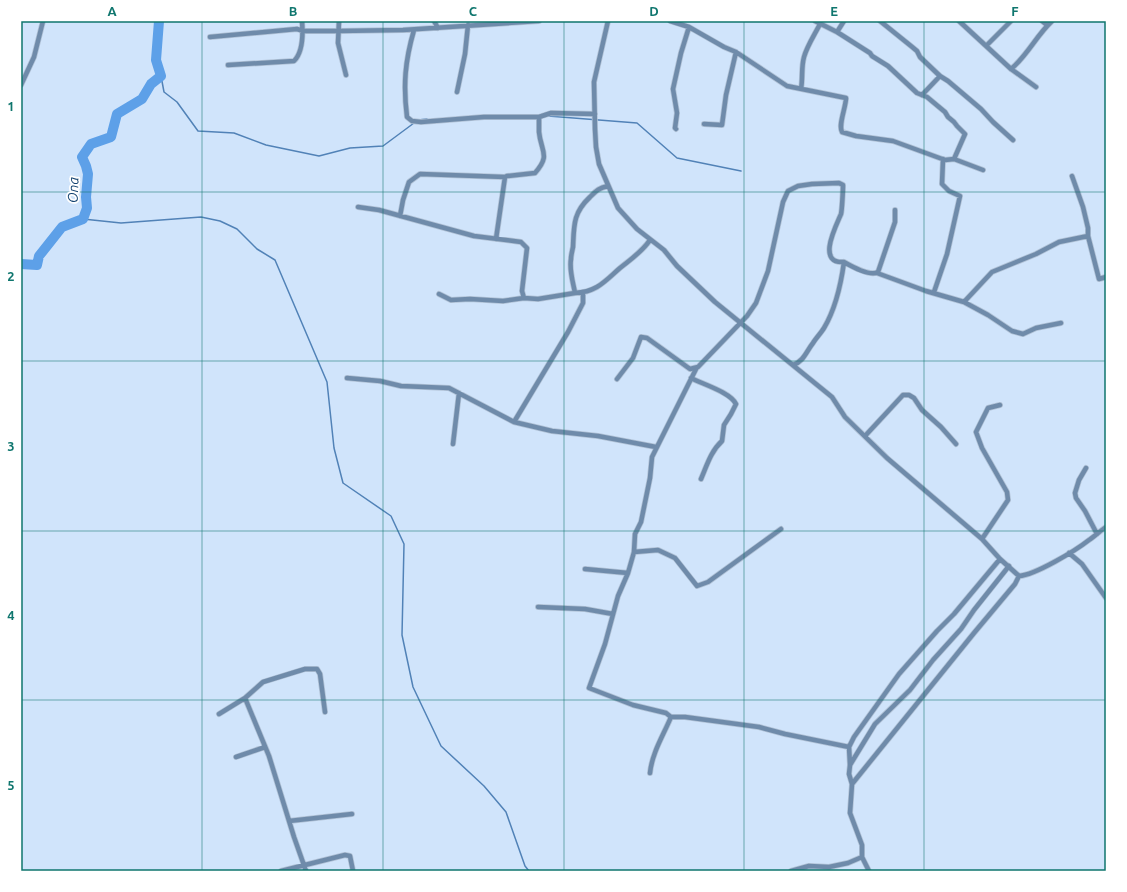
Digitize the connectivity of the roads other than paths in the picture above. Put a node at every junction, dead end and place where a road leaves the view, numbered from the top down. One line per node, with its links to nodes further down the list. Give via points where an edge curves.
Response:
1 (43, 21): 30 (street, via 34,57)
2 (302, 21): 20 (street)
3 (339, 21): 21 (street)
4 (434, 21): 18 (street)
5 (539, 21): 15 (street)
6 (608, 21): 35 (street, via 596,71)
7 (670, 21): 17 (street)
8 (844, 21): 22 (street)
9 (881, 21): 29 (street, via 917,51)
10 (959, 21): 24 (street)
11 (1011, 21): 24 (street)
12 (1042, 21): 16 (street)
13 (1052, 21): 16 (street)
14 (818, 23): 22 (street); 32 (street, via 804,55)
15 (468, 25): 18 (street); 33 (street)
16 (1047, 25): 27 (street, via 1020,62)
17 (689, 27): 25 (street); 38 (street, via 673,89 677,113)
18 (438, 28): 19 (street)
19 (414, 30): 21 (street); 36 (street, via 404,76 407,117 412,121)
20 (303, 31): 21 (street); 23 (street, via 297,29); 26 (street, via 298,55 294,61)
21 (338, 31): 28 (street, via 338,43)
22 (837, 32): 34 (street, via 870,53)
23 (210, 37)
24 (986, 46): 27 (street)
25 (736, 52): 32 (street, via 787,86); 37 (street, via 722,125)
26 (228, 64)
27 (1011, 69): 31 (street)
28 (346, 75)
29 (940, 76): 34 (street); 39 (street)
30 (21, 85)
31 (1036, 88)
32 (801, 89): 40 (street, via 846,98 840,129 842,132 893,141)
33 (457, 92)
34 (922, 95): 41 (street, via 944,112 965,134)
35 (595, 114): 36 (street, via 551,113); 45 (street, via 599,164)
36 (539, 117): 44 (street, via 539,132 545,156 543,164 535,173)
37 (704, 124)
38 (676, 129)
39 (1014, 140)
40 (943, 159): 41 (street); 56 (street, via 942,184 960,196 947,254)
41 (954, 159): 42 (street)
42 (983, 170)
43 (1072, 176): 49 (street, via 1088,228)
44 (505, 177): 48 (street, via 420,174 409,182); 50 (street)
45 (608, 186): 51 (street, via 618,208); 57 (street, via 599,188 578,211 570,260)
46 (358, 207): 48 (street)
47 (895, 210): 53 (street, via 895,224)
48 (400, 216): 50 (street, via 474,236)
49 (1088, 236): 54 (street, via 1098,279); 60 (street, via 1059,242 992,272)
50 (496, 239): 59 (street, via 521,242 527,248 522,291)
51 (650, 240): 55 (street, via 645,248 605,282); 61 (street, via 664,250 677,266)
52 (844, 262): 53 (street, via 871,274); 61 (street, via 836,261 829,251 832,234 841,213 843,186 828,182 792,188 783,202 761,291 753,309); 63 (street, via 837,297 825,327 803,360)
53 (877, 273): 56 (street)
54 (1106, 277)
55 (583, 292): 57 (street); 70 (street, via 583,302 568,332)
56 (934, 292): 60 (street)
57 (575, 293): 59 (street, via 538,299)
58 (439, 294): 59 (street, via 451,300 503,301)
59 (524, 298)
60 (964, 302): 62 (street, via 1012,331 1023,334 1036,328)
61 (740, 323): 63 (street); 64 (street)
62 (1061, 323)
63 (793, 365): 71 (street, via 832,397 845,417)
64 (696, 368): 66 (street); 67 (street, via 690,369 647,338 641,337 632,358)
65 (347, 378): 68 (street, via 400,386 449,388)
66 (691, 378): 74 (street); 76 (street, via 717,389 736,404 724,425 722,441 710,456)
67 (617, 379)
68 (459, 393): 70 (street); 72 (street)
69 (1000, 405): 80 (street, via 988,408 976,432 982,448 1007,492 1008,500)
70 (514, 422): 74 (street, via 552,431 598,436)
71 (866, 436): 73 (street, via 903,395 910,395); 80 (street, via 899,469)
72 (453, 444)
73 (956, 444)
74 (656, 447): 81 (street, via 641,522 635,534)
75 (1086, 468): 79 (street, via 1075,493)
76 (701, 479)
77 (1106, 527): 79 (street)
78 (781, 529): 81 (street, via 708,582 697,586 675,558 658,550)
79 (1097, 534): 82 (street)
80 (982, 539): 83 (street)
81 (634, 552): 86 (street)
82 (1069, 553): 87 (street, via 1026,575); 88 (street, via 1082,564)
83 (1000, 559): 84 (street); 96 (street, via 895,679)
84 (1009, 566): 87 (street); 98 (street, via 910,690 875,724)
85 (585, 569): 86 (street)
86 (628, 573): 90 (street)
87 (1019, 576): 100 (street)
88 (1106, 598)
89 (538, 607): 90 (street, via 585,609)
90 (613, 614): 94 (street, via 606,644 589,688 633,705 666,713)
91 (245, 698): 92 (street, via 263,682 305,669 317,669 320,674); 93 (street); 95 (street)
92 (325, 712)
93 (219, 714)
94 (671, 717): 96 (street, via 759,727); 99 (street, via 655,749)
95 (265, 747): 97 (street); 102 (street)
96 (849, 747): 98 (street)
97 (236, 757)
98 (850, 765): 100 (street)
99 (650, 773)
100 (852, 784): 103 (street, via 850,813 862,845)
101 (352, 814): 102 (street)
102 (289, 821): 104 (street)
103 (862, 857): 108 (street, via 829,867 808,866); 109 (street)
104 (304, 866): 105 (street); 106 (street); 107 (street, via 345,855 350,856)
105 (281, 871)
106 (306, 871)
107 (353, 871)
108 (791, 871)
109 (869, 871)

